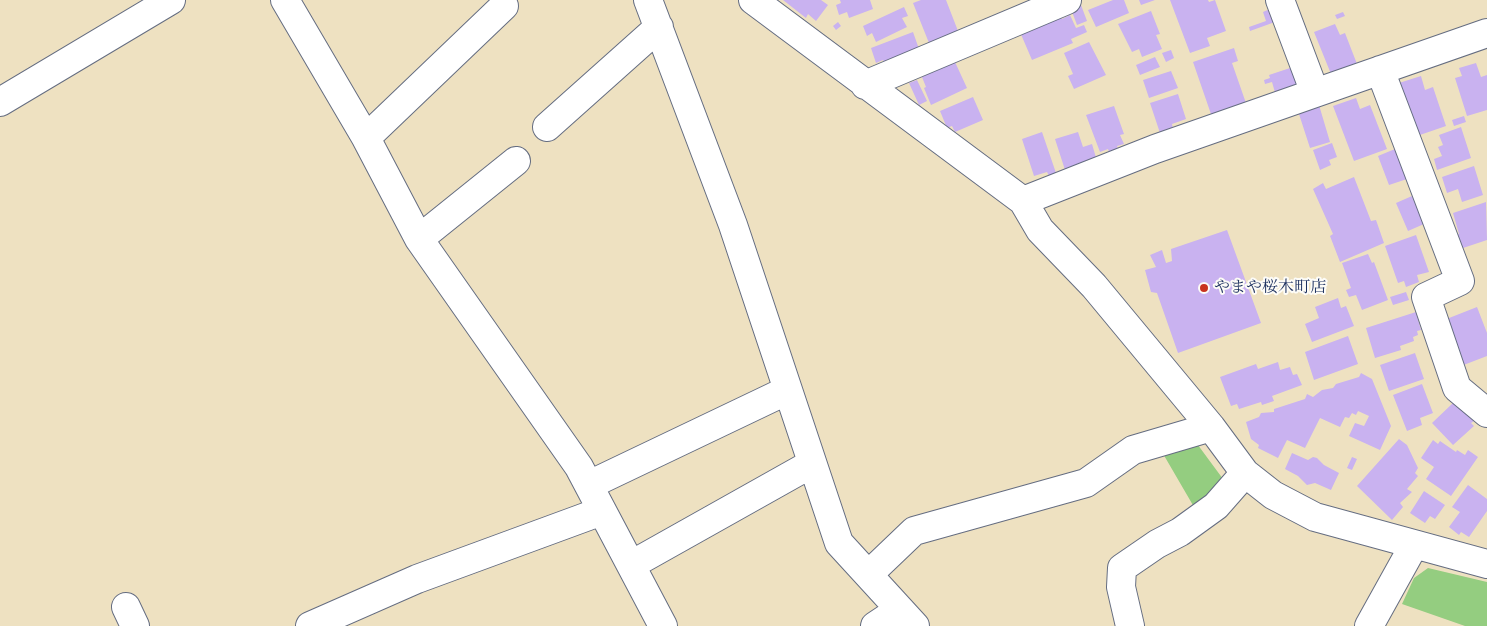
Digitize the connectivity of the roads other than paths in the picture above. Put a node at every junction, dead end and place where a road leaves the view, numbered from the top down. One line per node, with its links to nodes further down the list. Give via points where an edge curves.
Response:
1 (171, 0): 13 (street)
2 (285, 0): 15 (street)
3 (648, 0): 8 (street)
4 (753, 0): 11 (street)
5 (1068, 0): 11 (street)
6 (1280, 0): 12 (street)
7 (504, 6): 15 (street)
8 (659, 27): 14 (street); 19 (street, via 733,225)
9 (1487, 33): 10 (street)
10 (1380, 70): 12 (street); 20 (street, via 1460,281 1426,297 1457,388)
11 (865, 85): 17 (street)
12 (1315, 93): 17 (street, via 1155,149)
13 (0, 102)
14 (547, 128)
15 (366, 138): 18 (street)
16 (516, 161): 18 (street)
17 (1023, 202): 21 (street, via 1040,230 1094,286)
18 (419, 239): 24 (street)
19 (788, 390): 22 (street); 24 (street)
20 (1487, 413)
21 (1211, 427): 23 (street); 29 (street, via 1133,450 1086,483 914,531)
22 (811, 464): 28 (street); 29 (street, via 839,542)
23 (1245, 472): 26 (street, via 1273,495 1315,518); 34 (street, via 1216,506 1122,568 1121,587)
24 (589, 485): 25 (street)
25 (602, 511): 28 (street); 31 (street, via 417,578)
26 (1414, 546): 27 (street); 35 (street)
27 (1487, 564)
28 (631, 566): 32 (street)
29 (869, 574): 30 (street)
30 (907, 618): 33 (street)
31 (310, 626)
32 (663, 626)
33 (875, 626)
34 (1130, 626)
35 (1369, 626)

